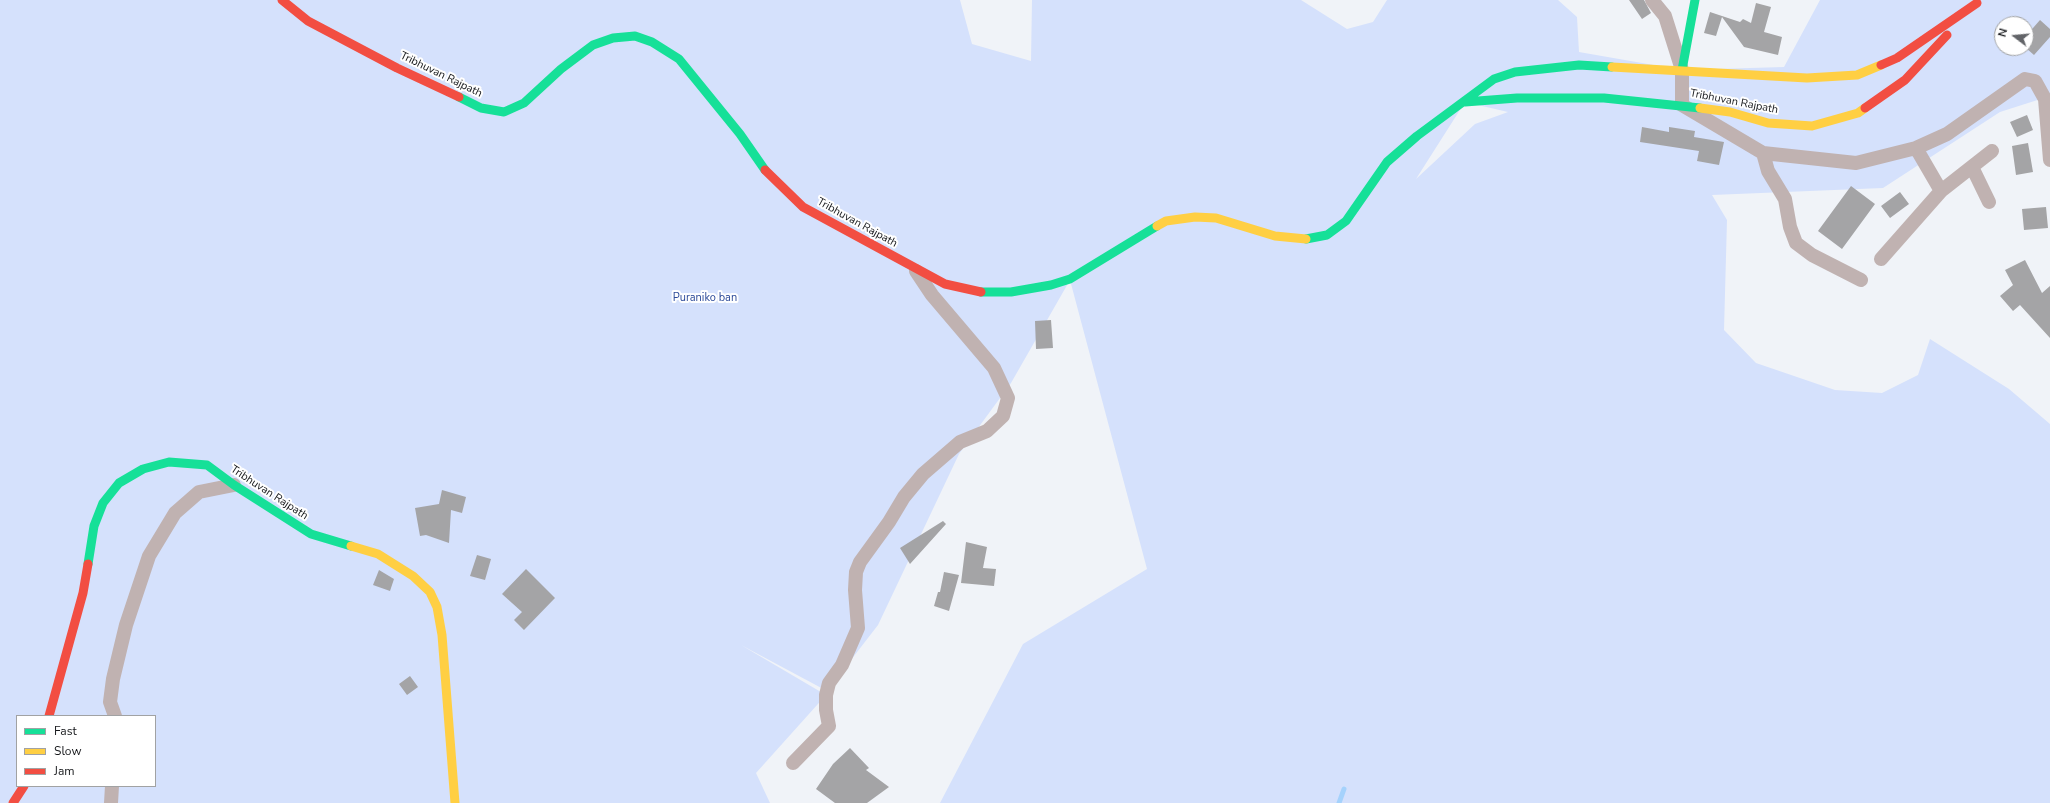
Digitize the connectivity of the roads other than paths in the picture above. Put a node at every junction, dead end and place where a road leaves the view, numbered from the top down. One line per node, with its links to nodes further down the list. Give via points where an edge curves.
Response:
1 (282, 0): 16 (main road, Tribhuvan Rajpath, via 308,21 397,68 482,108 504,112 524,103 561,69 593,45 613,38 635,36 652,42 679,60 740,134 766,172 784,191 803,207)
2 (1652, 0): 5 (street, via 1665,16)
3 (1695, 0): 5 (main road)
4 (1979, 2): 5 (main road, Tribhuvan Rajpath, via 1897,58 1857,75 1807,78); 7 (main road, Tribhuvan Rajpath, via 1904,80 1858,113 1812,126 1768,123 1730,112)
5 (1682, 70): 6 (main road, Tribhuvan Rajpath, via 1579,65 1515,72 1494,79); 7 (street)
6 (1465, 102): 7 (main road, Tribhuvan Rajpath, via 1517,98 1604,98); 16 (main road, Tribhuvan Rajpath, via 1417,136 1387,162 1346,221 1327,235 1304,240 1275,236 1216,218 1195,217 1166,221 1070,279 1012,292 981,292 945,284)
7 (1682, 105): 10 (street)
8 (1916, 148): 10 (street, via 1856,163); 11 (street, via 1947,134 2025,79 2036,81 2045,99); 13 (street)
9 (1992, 151): 12 (street)
10 (1763, 153): 17 (street, via 1768,171 1785,199 1796,243 1812,255)
11 (2050, 160)
12 (1972, 167): 13 (street); 14 (street)
13 (1941, 191): 15 (street)
14 (1989, 202)
15 (1881, 259)
16 (914, 268): 21 (street, via 932,295 994,368 1008,398 1003,416 987,431 960,442 924,474 904,497 860,562 855,584 858,628 842,665 829,683 826,696 829,726)
17 (1861, 280)
18 (234, 485): 19 (main road, Tribhuvan Rajpath, via 207,466 169,462 143,469 119,484 103,503 94,526 83,593); 20 (street, via 199,492 175,513 149,556 126,625 113,679 110,702); 26 (main road, Tribhuvan Rajpath, via 311,534 378,554 413,576 430,592 437,606 442,635)
19 (49, 715)
20 (115, 715)
21 (793, 763)
22 (23, 787): 24 (main road)
23 (112, 787): 25 (street)
24 (13, 803)
25 (111, 803)
26 (455, 803)

